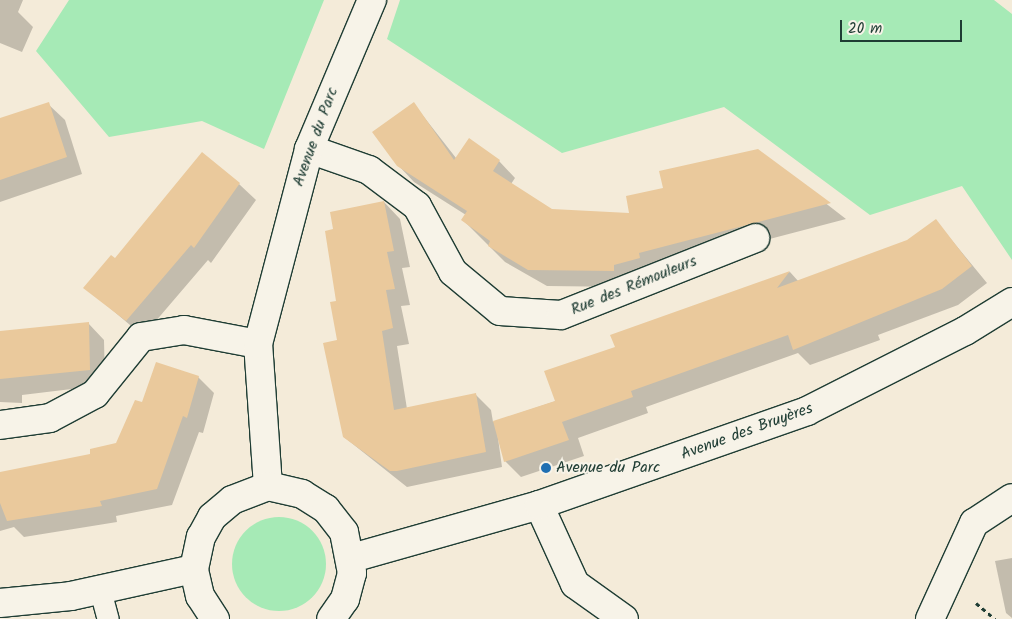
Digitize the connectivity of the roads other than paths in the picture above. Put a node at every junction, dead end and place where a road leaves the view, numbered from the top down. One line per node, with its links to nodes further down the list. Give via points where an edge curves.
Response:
1 (372, 0): 2 (street, Avenue du Parc, via 356,29)
2 (309, 148): 3 (street, Rue des Rémouleurs, via 369,170 417,206 453,272 500,311 561,315); 5 (street, Avenue du Parc)
3 (755, 238)
4 (1012, 302): 9 (street, Avenue des Bruyères, via 965,331 807,411)
5 (258, 344): 6 (street, via 184,330 140,337 95,394 50,418); 7 (street, Avenue du Parc)
6 (0, 425)
7 (268, 486): 10 (street, via 302,494 326,509 344,532); 11 (street, via 232,500 212,517 201,537)
8 (1012, 498): 18 (street, via 974,523)
9 (539, 505): 10 (street, Avenue des Bruyères); 17 (street, via 575,584)
10 (352, 558): 16 (street, via 346,599)
11 (194, 569): 12 (street); 15 (street, via 200,596)
12 (100, 590): 13 (street); 14 (lane)
13 (0, 603)
14 (108, 619)
15 (215, 619)
16 (331, 619)
17 (624, 619)
18 (930, 619)

